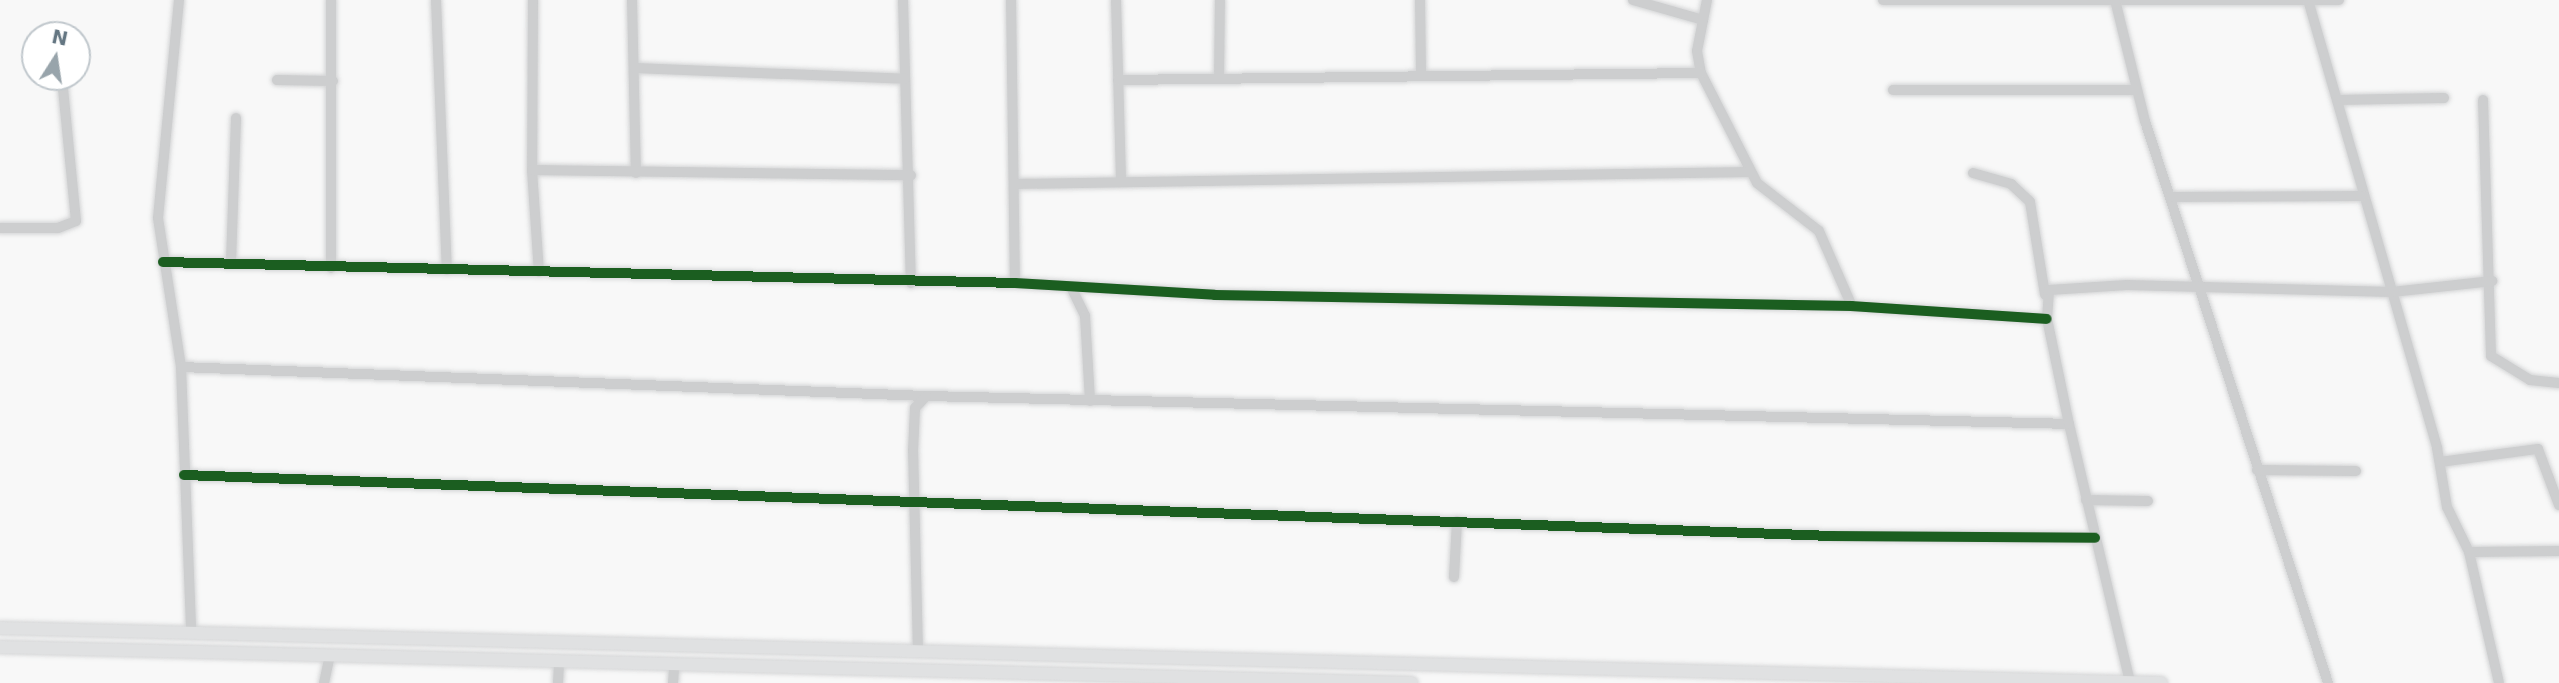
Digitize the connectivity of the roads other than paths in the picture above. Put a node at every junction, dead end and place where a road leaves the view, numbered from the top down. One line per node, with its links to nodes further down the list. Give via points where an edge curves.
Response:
1 (179, 0): 43 (street, via 179,48 160,166)
2 (331, 0): 25 (street)
3 (436, 0): 46 (street)
4 (533, 0): 33 (street)
5 (632, 0): 18 (street)
6 (903, 0): 22 (street)
7 (1011, 0): 39 (street)
8 (1116, 0): 24 (street)
9 (1220, 0): 21 (street)
10 (1420, 0): 20 (street)
11 (1633, 0): 17 (street)
12 (1707, 0): 17 (street)
13 (1883, 0): 14 (street)
14 (2115, 0): 16 (street); 27 (street)
15 (2339, 0): 16 (street)
16 (2309, 2): 30 (street)
17 (1703, 20): 19 (street)
18 (635, 68): 22 (street); 35 (street)
19 (1701, 73): 20 (street); 34 (street)
20 (1421, 74): 21 (street)
21 (1219, 78): 24 (street)
22 (905, 79): 37 (street)
23 (277, 80): 25 (street)
24 (1118, 80): 38 (street)
25 (332, 81): 45 (street)
26 (1893, 90): 27 (street)
27 (2136, 90): 41 (street)
28 (63, 91): 42 (street, via 76,221 58,228)
29 (2444, 98): 30 (street)
30 (2337, 100): 40 (street)
31 (2483, 100): 48 (street)
32 (236, 118): 44 (street)
33 (532, 170): 35 (street); 47 (street)
34 (1751, 172): 38 (street); 55 (street, via 1772,197 1819,231)
35 (636, 173): 37 (street)
36 (1973, 173): 54 (street, via 2011,184 2030,202)
37 (911, 174): 49 (street)
38 (1121, 180): 39 (street)
39 (1014, 184): 50 (street)
40 (2364, 196): 41 (street); 53 (street)
41 (2170, 197): 52 (street)
42 (0, 228)
43 (163, 262): 44 (street); 57 (street)
44 (231, 262): 45 (street)
45 (331, 268): 46 (street)
46 (447, 270): 47 (street)
47 (539, 272): 49 (street)
48 (2492, 281): 53 (street); 58 (street, via 2493,360 2530,380)
49 (911, 283): 50 (street)
50 (1014, 284): 51 (street)
51 (1072, 289): 55 (street); 60 (street, via 1085,316)
52 (2201, 289): 53 (street); 54 (street, via 2087,285 2054,287); 63 (street)
53 (2392, 292): 62 (street)
54 (2045, 296): 56 (street)
55 (1852, 306): 56 (street)
56 (2047, 319): 61 (street)
57 (181, 367): 59 (street); 65 (street)
58 (2559, 383)
59 (920, 398): 60 (street); 68 (street)
60 (1090, 401): 61 (street)
61 (2069, 424): 66 (street)
62 (2440, 462): 69 (street, via 2538,449); 73 (street, via 2447,507)
63 (2257, 470): 64 (street); 93 (street)
64 (2356, 471)
65 (184, 475): 68 (street); 76 (street)
66 (2086, 499): 67 (street); 71 (street)
67 (2148, 501)
68 (916, 503): 70 (street); 79 (street)
69 (2559, 505)
70 (1457, 521): 71 (street); 74 (street)
71 (2095, 538): 87 (street)
72 (2559, 551): 73 (street)
73 (2469, 552): 94 (street)
74 (1454, 577)
75 (0, 628): 76 (main road)
76 (191, 634): 77 (main road)
77 (280, 637): 79 (main road); 80 (main road)
78 (0, 647): 80 (main road)
79 (918, 652): 82 (main road)
80 (280, 655): 81 (main road)
81 (329, 659): 83 (main road); 88 (street)
82 (1239, 659): 86 (main road); 87 (main road)
83 (559, 664): 84 (main road); 89 (street)
84 (674, 668): 85 (main road); 90 (street)
85 (1105, 680): 86 (main road)
86 (1238, 680): 91 (main road)
87 (2130, 682): 92 (main road)
88 (324, 683)
89 (558, 683)
90 (673, 683)
91 (1412, 683)
92 (2161, 683)
93 (2328, 683)
94 (2499, 683)

